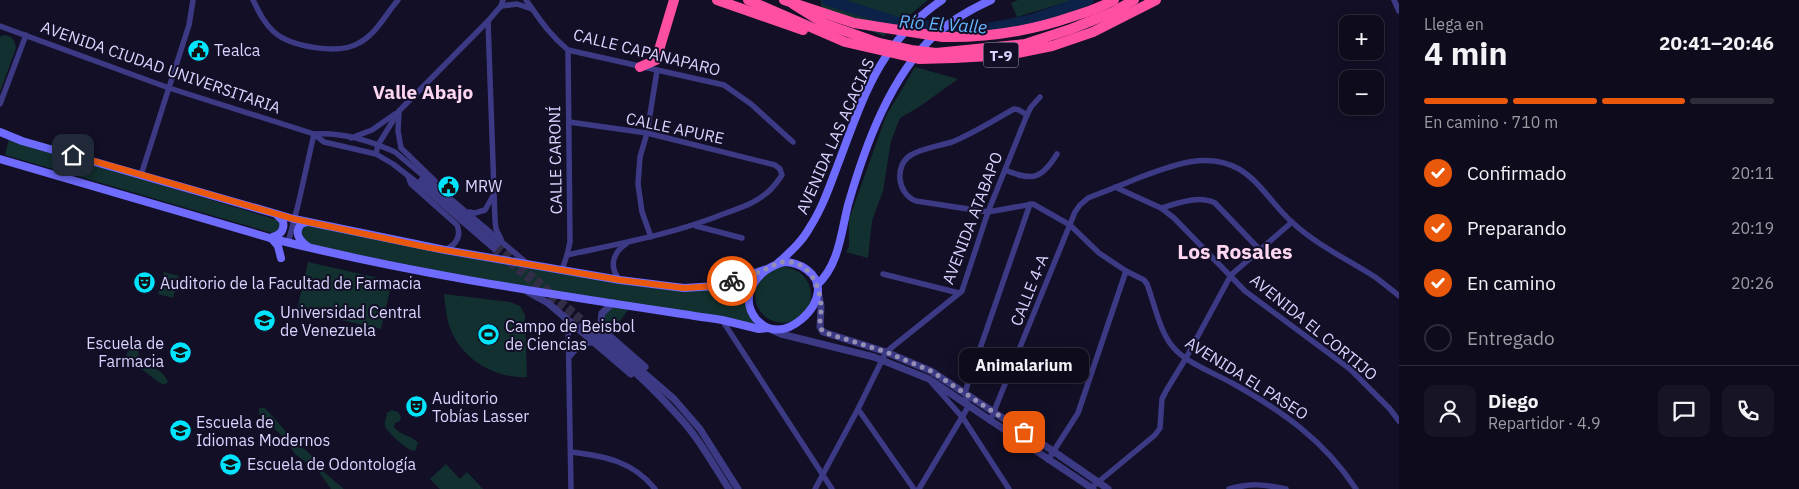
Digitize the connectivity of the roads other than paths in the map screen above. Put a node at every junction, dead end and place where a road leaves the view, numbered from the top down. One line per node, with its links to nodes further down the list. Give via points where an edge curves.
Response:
1 (193, 0): 27 (street, via 189,25)
2 (253, 0): 16 (street, via 264,20 282,38 306,46 332,49 361,43 376,28)
3 (398, 0): 16 (street)
4 (526, 0): 18 (street, CALLE CAPANAPARO)
5 (674, 0): 25 (highway, via 656,60)
6 (683, 0): 26 (highway)
7 (717, 0): 23 (highway, T-9)
8 (748, 0): 23 (highway, T-9)
9 (942, 0): 69 (main road, AVENIDA LAS ACACIAS, via 907,28 881,63 862,102 822,205 804,237)
10 (991, 0): 76 (main road, AVENIDA LAS ACACIAS, via 948,24 903,72 865,154 830,270)
11 (1114, 0): 15 (highway, T-9, via 1045,27 992,36 944,37 854,24)
12 (1134, 0): 15 (highway, via 1111,13 1025,44 936,53 870,40 825,24)
13 (1156, 0): 23 (highway, T-9, via 1093,32 1052,46 1008,55 919,59)
14 (1394, 0): 19 (street)
15 (789, 2)
16 (391, 3)
17 (502, 3): 18 (street); 20 (street)
18 (532, 9): 24 (street, CALLE CAPANAPARO, via 547,30)
19 (1399, 10)
20 (488, 21): 30 (street); 46 (street)
21 (0, 26): 22 (street, AVENIDA CIUDAD UNIVERSITARIA)
22 (26, 35): 27 (street, AVENIDA CIUDAD UNIVERSITARIA); 29 (street)
23 (845, 42)
24 (568, 50): 25 (street, CALLE CAPANAPARO); 32 (street, CALLE CARONÍ)
25 (640, 67): 26 (street, CALLE CAPANAPARO)
26 (657, 71): 34 (street); 37 (street, CALLE CAPANAPARO, via 724,85 752,104)
27 (169, 88): 35 (street, AVENIDA CIUDAD UNIVERSITARIA); 43 (street)
28 (1040, 97): 31 (street, AVENIDA ATABAPO)
29 (0, 104)
30 (399, 111): 36 (street, via 372,130); 38 (street); 49 (street, AVENIDA CIUDAD UNIVERSITARIA, via 398,131 404,153)
31 (1027, 115): 42 (street, AVENIDA ATABAPO); 50 (street, via 1014,109 953,141 911,155 903,163 900,183 911,199)
32 (569, 122): 34 (street, CALLE APURE); 66 (street, CALLE CARONÍ)
33 (2, 131): 43 (main road)
34 (647, 133): 56 (street, CALLE APURE, via 775,165 780,169 782,175 763,196); 57 (street, via 640,157 638,184 642,212)
35 (314, 134): 36 (street, AVENIDA CIUDAD UNIVERSITARIA); 39 (street, AVENIDA CIUDAD UNIVERSITARIA, via 324,142); 52 (street)
36 (351, 138): 38 (street, AVENIDA CIUDAD UNIVERSITARIA)
37 (793, 142)
38 (378, 145): 39 (street); 49 (street, AVENIDA CIUDAD UNIVERSITARIA, via 395,152); 62 (street, AVENIDA CIUDAD UNIVERSITARIA, via 397,157)
39 (376, 154): 44 (street, AVENIDA CIUDAD UNIVERSITARIA)
40 (1057, 154): 42 (street, via 1043,173 1034,178)
41 (0, 159): 58 (main road)
42 (1005, 170): 50 (street, AVENIDA ATABAPO)
43 (142, 175): 51 (main road)
44 (408, 176): 62 (street, AVENIDA CIUDAD UNIVERSITARIA); 64 (street, via 411,184 457,225 457,239)
45 (1115, 187): 48 (street, AVENIDA EL CORTIJO); 54 (street, CALLE 4-A, via 1180,163 1224,162 1253,179); 55 (street, CALLE 4-A, via 1088,198 1075,212)
46 (495, 189): 49 (street, via 485,210); 62 (street)
47 (1030, 204): 50 (street); 55 (street, AVENIDA EL PASEO); 92 (street)
48 (1161, 208): 65 (street, via 1193,200 1208,200); 74 (street, AVENIDA EL CORTIJO)
49 (467, 212): 62 (street, AVENIDA CIUDAD UNIVERSITARIA)
50 (988, 212): 78 (street, AVENIDA ATABAPO)
51 (272, 213): 52 (main road); 58 (main road, via 280,217 283,227 280,235)
52 (294, 219): 53 (main road); 60 (street)
53 (309, 222): 63 (main road, via 301,224 297,231); 64 (main road)
54 (1292, 222): 65 (street); 79 (street, CALLE 4-A, via 1325,248 1375,277)
55 (1070, 225): 72 (street, AVENIDA EL PASEO, via 1099,253); 95 (street, CALLE 4-A)
56 (694, 226): 57 (street); 59 (street)
57 (651, 237): 61 (street)
58 (270, 238): 60 (main road); 67 (main road, via 278,246)
59 (742, 238)
60 (288, 243): 63 (main road)
61 (628, 243): 66 (street); 75 (street, via 622,246 613,260)
62 (498, 246): 68 (street, AVENIDA CIUDAD UNIVERSITARIA)
63 (308, 248): 77 (main road)
64 (445, 250): 68 (main road)
65 (1260, 250): 74 (street)
66 (568, 255): 71 (street, CALLE CARONÍ)
67 (281, 258)
68 (528, 264): 71 (main road)
69 (777, 264): 70 (main road); 76 (main road, via 791,262 804,268 814,278)
70 (767, 269): 75 (main road, via 716,286 684,288); 84 (main road, via 754,280 749,296 754,316)
71 (562, 270): 75 (main road)
72 (1126, 271): 88 (street, AVENIDA EL PASEO, via 1147,284 1167,340); 99 (street, via 1078,413)
73 (883, 274): 78 (street)
74 (1231, 275): 88 (street); 98 (street, AVENIDA EL CORTIJO, via 1244,291 1350,369)
75 (620, 280)
76 (817, 288): 84 (main road, via 814,304 802,319 784,328); 86 (street, via 823,332)
77 (525, 291): 80 (main road); 81 (street, via 548,303)
78 (960, 293): 86 (street, AVENIDA ATABAPO)
79 (1399, 296)
80 (613, 303): 82 (main road); 90 (street, via 602,313 602,327 648,370)
81 (568, 320): 85 (street); 87 (street)
82 (722, 320): 84 (main road); 102 (street)
83 (584, 324): 90 (street)
84 (770, 329): 89 (street)
85 (595, 343): 87 (street, via 584,344); 90 (street, via 638,380)
86 (886, 352): 89 (street); 92 (street, via 931,371)
87 (570, 356): 100 (street)
88 (1186, 358): 103 (street, via 1162,399 1160,428 1155,435); 116 (street, AVENIDA EL PASEO, via 1292,420 1328,454)
89 (882, 360): 91 (street); 94 (street)
90 (649, 380): 106 (street, via 690,430); 107 (street, via 674,399 700,429)
91 (929, 380): 93 (street); 96 (street)
92 (965, 392): 93 (street); 95 (street)
93 (968, 407): 96 (street); 97 (street)
94 (858, 409): 102 (street); 110 (street)
95 (994, 412): 97 (street, CALLE 4-A); 99 (street)
96 (963, 418): 111 (street); 112 (street)
97 (990, 421): 101 (street)
98 (1399, 421)
99 (1053, 451): 101 (street); 103 (street)
100 (571, 452): 104 (street); 105 (street, via 603,456 619,462 636,471)
101 (1048, 460): 103 (street)
102 (823, 474): 108 (street); 109 (street)
103 (1094, 486): 113 (street)
104 (570, 489)
105 (655, 489)
106 (729, 489)
107 (738, 489)
108 (815, 489)
109 (832, 489)
110 (914, 489)
111 (919, 489)
112 (1009, 489)
113 (1108, 489)
114 (1229, 489): 115 (street, via 1249,484)
115 (1286, 489)
116 (1356, 489)

